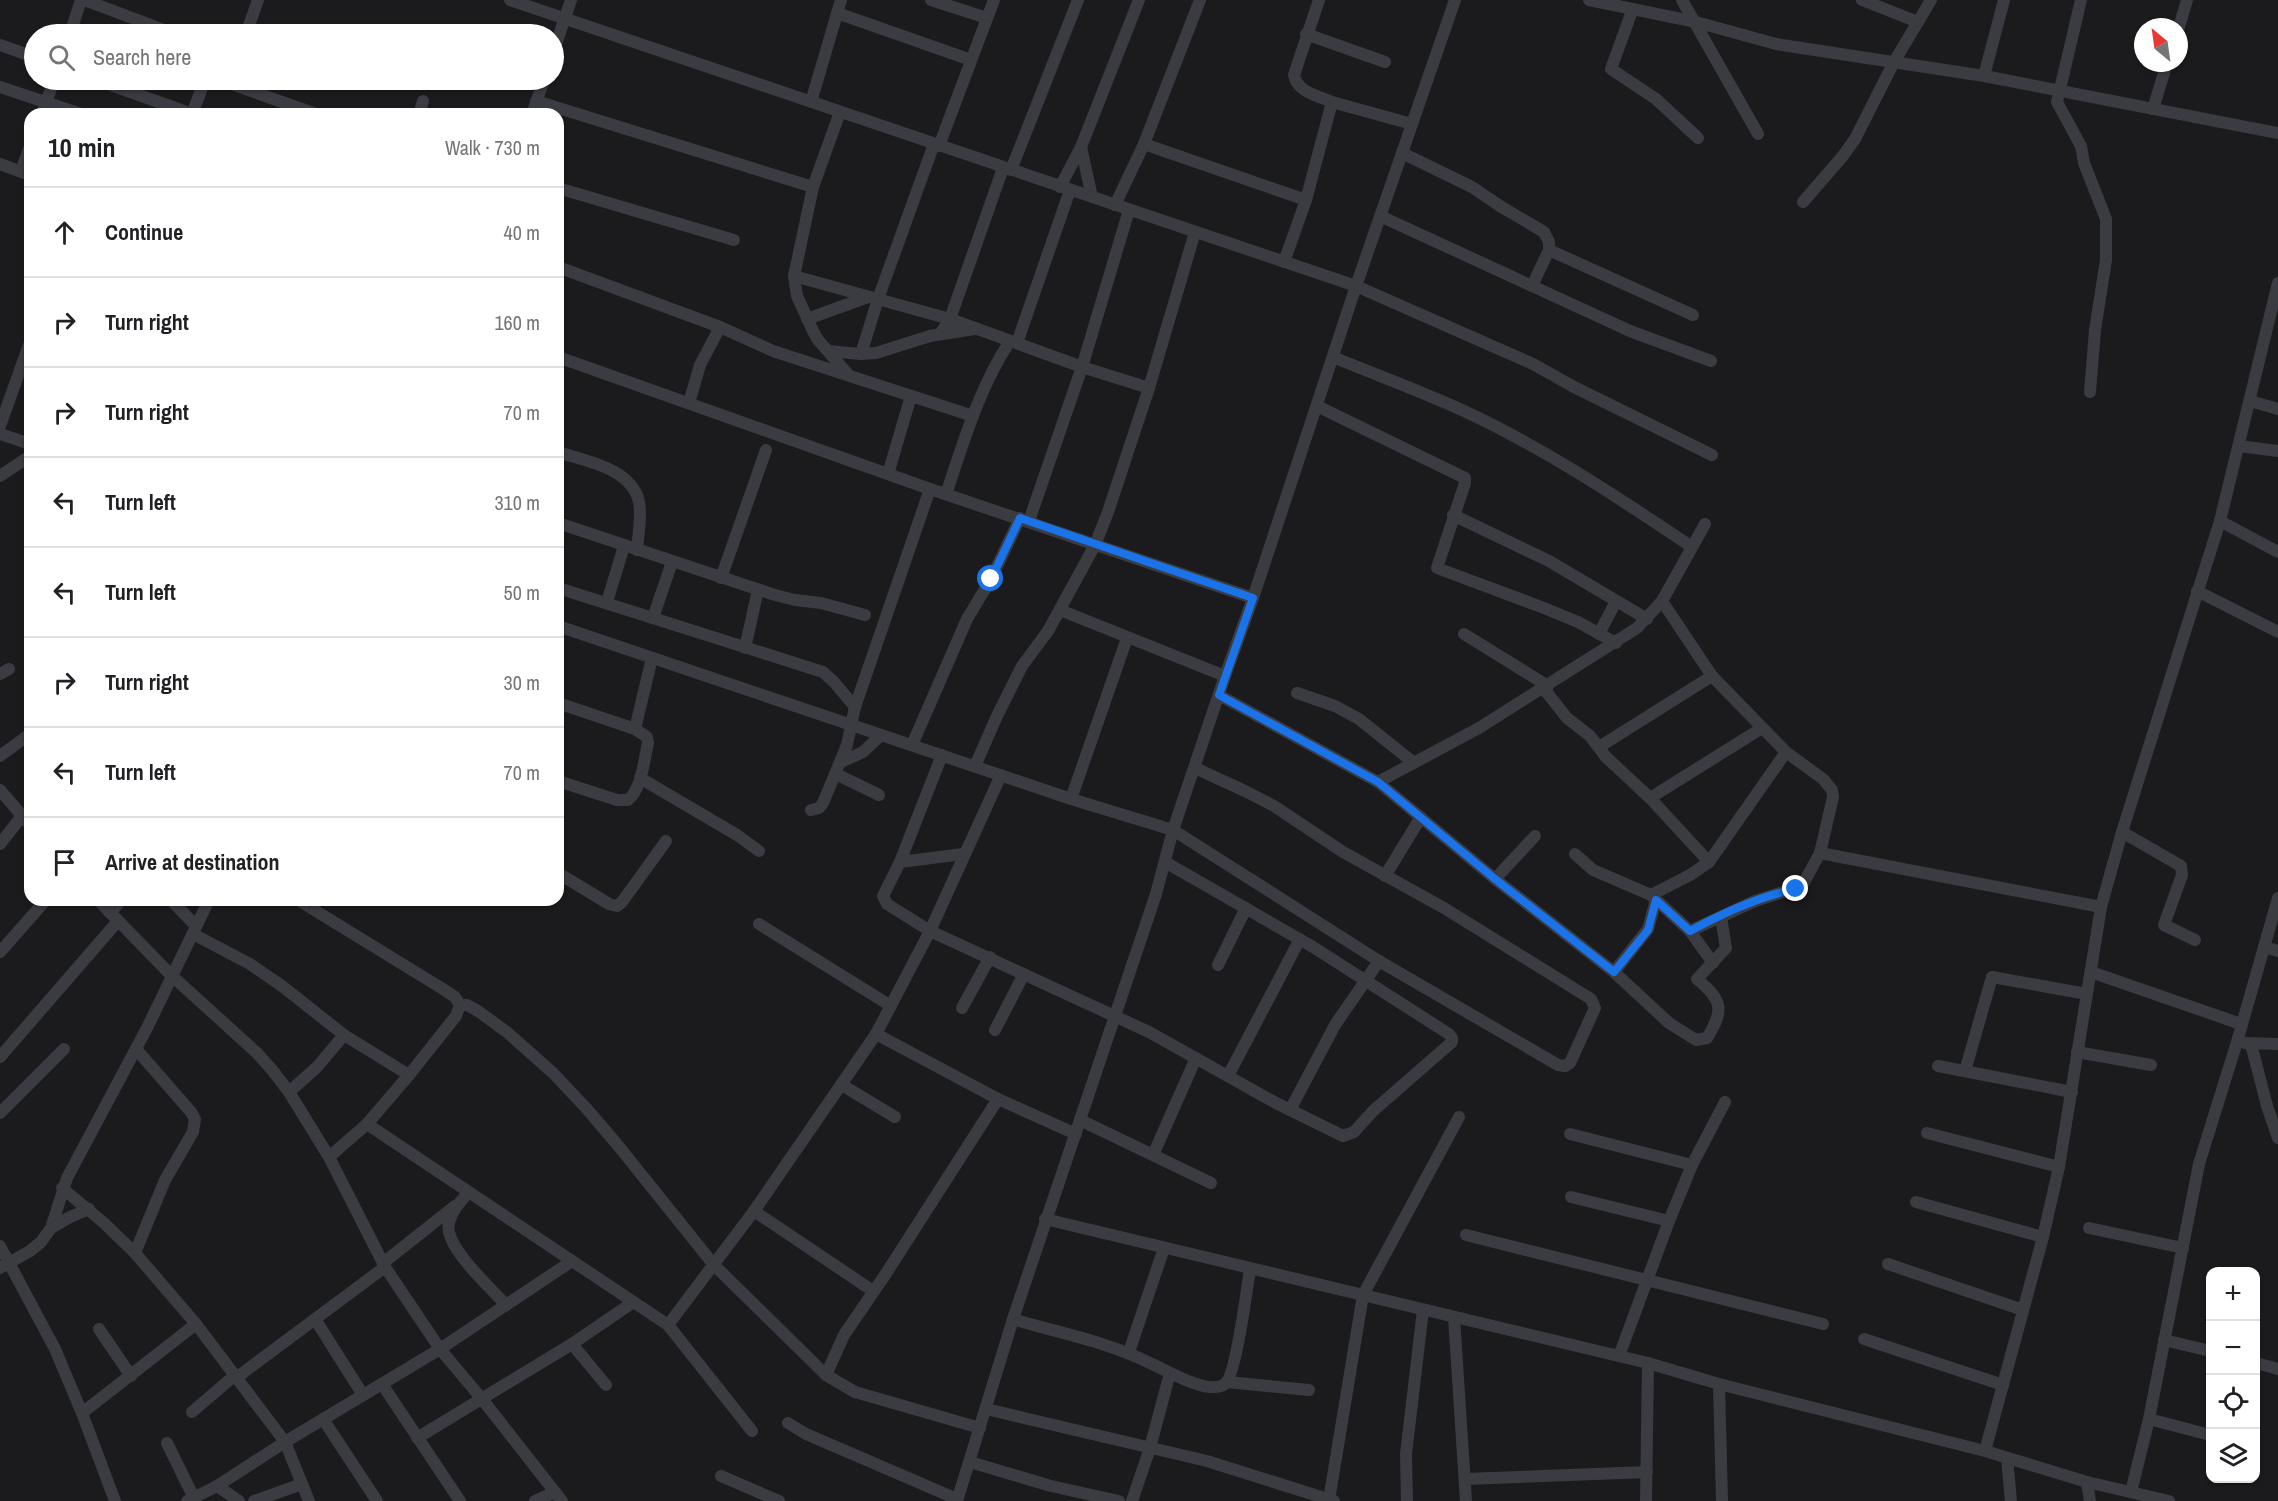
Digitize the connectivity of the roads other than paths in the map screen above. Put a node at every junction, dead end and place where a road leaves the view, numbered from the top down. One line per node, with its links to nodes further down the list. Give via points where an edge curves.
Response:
1 (82, 0): 28 (street); 29 (street)
2 (258, 0): 30 (street)
3 (510, 0): 25 (street)
4 (571, 0): 25 (street)
5 (841, 0): 22 (street)
6 (931, 0): 23 (street)
7 (994, 0): 23 (street)
8 (1078, 0): 70 (street)
9 (1139, 0): 67 (street)
10 (1200, 0): 65 (street)
11 (1318, 0): 32 (street)
12 (1455, 0): 61 (street)
13 (1588, 0): 20 (street)
14 (1682, 0): 26 (street)
15 (1862, 0): 27 (street)
16 (1931, 0): 27 (street)
17 (2004, 0): 39 (street)
18 (2081, 0): 46 (street)
19 (2187, 0): 24 (street)
20 (1617, 3): 21 (street)
21 (1632, 11): 26 (street); 64 (street, via 1611,69 1656,99)
22 (837, 13): 35 (street); 49 (street)
23 (987, 18): 35 (street)
24 (2182, 18)
25 (564, 19): 31 (street); 49 (street)
26 (1696, 22): 37 (street, via 1776,44); 63 (street)
27 (1918, 22): 37 (street)
28 (74, 24)
29 (148, 24)
30 (250, 24)
31 (562, 24)
32 (1306, 34): 36 (street); 50 (street, via 1295,80 1302,88)
33 (0, 45): 34 (street)
34 (24, 53)
35 (971, 60): 66 (street)
36 (1385, 62)
37 (1894, 62): 39 (street); 77 (street, via 1855,139)
38 (2164, 72): 58 (street)
39 (1984, 76): 46 (street)
40 (0, 87): 51 (street)
41 (50, 90): 51 (street)
42 (125, 90): 52 (street)
43 (201, 90): 53 (street)
44 (252, 90): 54 (street)
45 (540, 90): 48 (street)
46 (2060, 91): 58 (street); 107 (street, via 2058,105 2078,138 2106,219 2106,260)
47 (423, 101): 55 (street)
48 (536, 101): 56 (street); 57 (street)
49 (811, 102): 60 (street)
50 (1332, 102): 61 (street); 76 (street)
51 (44, 108)
52 (175, 108)
53 (194, 108)
54 (300, 108)
55 (421, 108)
56 (534, 108)
57 (559, 108)
58 (2152, 109): 62 (street)
59 (564, 110): 72 (street)
60 (840, 112): 66 (street); 72 (street)
61 (1412, 124): 68 (street)
62 (2278, 133)
63 (1758, 134)
64 (1698, 138)
65 (1144, 144): 76 (street); 78 (street)
66 (936, 145): 70 (street); 90 (street)
67 (1081, 147): 73 (street); 75 (street)
68 (1402, 153): 80 (street); 83 (street, via 1472,187 1541,229)
69 (0, 164): 71 (street)
70 (1007, 169): 73 (street); 93 (street)
71 (24, 173)
72 (813, 187): 86 (street)
73 (1065, 188): 75 (street); 97 (street)
74 (564, 190): 82 (street)
75 (1092, 197): 78 (street)
76 (1306, 200): 84 (street)
77 (1803, 202)
78 (1115, 205): 79 (street)
79 (1129, 210): 81 (street); 104 (street)
80 (1380, 216): 88 (street); 89 (street)
81 (1196, 232): 84 (street); 106 (street)
82 (734, 240)
83 (1549, 250): 89 (street); 91 (street)
84 (1284, 262): 88 (street)
85 (564, 269): 94 (street)
86 (794, 276): 90 (street); 92 (street)
87 (2278, 283): 109 (street)
88 (1356, 286): 100 (street); 121 (street, via 1533,364)
89 (1532, 286): 103 (street, via 1630,331)
90 (873, 298): 92 (street); 93 (street); 99 (street)
91 (1693, 315)
92 (807, 319): 98 (street)
93 (950, 319): 95 (street); 96 (street)
94 (720, 327): 105 (street, via 773,351); 110 (street, via 700,365)
95 (978, 328): 96 (street); 97 (street)
96 (940, 334): 99 (street)
97 (1013, 342): 104 (street); 113 (street, via 989,374)
98 (828, 351): 99 (street); 105 (street)
99 (861, 354)
100 (1333, 357): 111 (street); 134 (street, via 1516,437)
101 (24, 359): 114 (street)
102 (564, 359): 110 (street)
103 (1712, 361)
104 (1082, 367): 106 (street); 128 (street)
105 (847, 374): 108 (street)
106 (1149, 388): 132 (street)
107 (2090, 392)
108 (911, 396): 113 (street); 123 (street)
109 (2250, 401): 112 (street); 117 (street)
110 (689, 403): 123 (street)
111 (1317, 406): 127 (street, via 1463,477 1466,483); 142 (street)
112 (2278, 409)
113 (973, 416): 126 (street)
114 (0, 426)
115 (0, 434): 116 (street)
116 (24, 442)
117 (2239, 446): 119 (street); 129 (street)
118 (766, 450): 138 (street)
119 (2278, 451)
120 (564, 454): 135 (street, via 616,472 634,490 640,507)
121 (1712, 455)
122 (24, 460): 124 (street)
123 (888, 474): 125 (street)
124 (0, 476)
125 (930, 489): 126 (street); 164 (street)
126 (946, 494): 128 (street)
127 (1453, 515): 143 (street, via 1549,561); 153 (street, via 1437,568 1544,608)
128 (1024, 519): 132 (street); 170 (street, via 967,619)
129 (2220, 521): 136 (street); 141 (street)
130 (1706, 524): 134 (street)
131 (564, 525): 133 (street)
132 (1095, 544): 142 (street); 146 (street)
133 (624, 546): 135 (street); 145 (street)
134 (1692, 547): 144 (street)
135 (637, 550): 137 (street)
136 (2278, 552)
137 (672, 562): 138 (street); 148 (street)
138 (721, 578): 140 (street)
139 (564, 590): 145 (street)
140 (758, 590): 147 (street); 156 (street)
141 (2197, 591): 151 (street); 192 (street)
142 (1253, 598): 158 (street)
143 (1616, 601): 149 (street); 153 (street)
144 (1662, 601): 149 (street); 159 (street)
145 (607, 602): 148 (street)
146 (1060, 610): 154 (street); 176 (street, via 1022,666)
147 (865, 615)
148 (653, 618): 156 (street)
149 (1647, 619): 155 (street)
150 (564, 628): 157 (street)
151 (2278, 632)
152 (1464, 634): 160 (street)
153 (1599, 634): 155 (street)
154 (1127, 638): 158 (street); 186 (street)
155 (1616, 643): 160 (street)
156 (745, 648): 164 (street, via 823,672)
157 (652, 658): 165 (street); 167 (street)
158 (1225, 676): 162 (street)
159 (1712, 676): 166 (street); 171 (street)
160 (1546, 687): 171 (street, via 1567,718); 175 (street)
161 (1298, 693): 175 (street, via 1359,718)
162 (1219, 695): 178 (street); 181 (street)
163 (564, 705): 167 (street)
164 (855, 707): 165 (street)
165 (852, 724): 168 (street); 177 (street)
166 (1762, 728): 172 (street); 185 (street)
167 (635, 729): 180 (street, via 647,737 648,743)
168 (881, 735): 170 (street); 177 (street)
169 (24, 738): 174 (street)
170 (912, 745): 173 (street)
171 (1599, 747): 185 (street)
172 (1786, 752): 198 (street, via 1832,790 1833,803); 204 (street)
173 (942, 755): 176 (street); 193 (street)
174 (0, 756)
175 (1414, 763): 181 (street)
176 (975, 766): 179 (street)
177 (838, 768): 184 (street); 187 (street, via 823,803)
178 (1195, 768): 191 (street); 205 (street, via 1274,806)
179 (1000, 775): 186 (street); 199 (street)
180 (640, 778): 182 (street, via 631,797 622,801); 197 (street)
181 (1378, 782): 188 (street)
182 (564, 783)
183 (0, 790): 189 (street)
184 (879, 795)
185 (1650, 798): 204 (street)
186 (1071, 799): 191 (street)
187 (811, 810)
188 (1421, 818): 205 (street); 207 (street)
189 (24, 819)
190 (24, 823): 196 (street)
191 (1173, 830): 203 (street); 221 (street)
192 (2122, 832): 216 (street); 226 (street, via 2181,866 2182,875 2164,925)
193 (910, 836): 201 (street); 202 (street)
194 (1535, 836): 207 (street)
195 (666, 841): 206 (street, via 617,906)
196 (0, 844)
197 (759, 851)
198 (1820, 853): 216 (street); 219 (street, via 1802,886)
199 (963, 854): 201 (street); 223 (street)
200 (1575, 854): 208 (street, via 1593,870)
201 (926, 859): 202 (street)
202 (900, 862): 223 (street, via 884,900)
203 (1165, 862): 217 (street); 244 (street)
204 (1708, 862): 208 (street)
205 (1384, 876): 232 (street, via 1444,908 1591,999 1595,1008 1570,1063 1560,1066)
206 (564, 877)
207 (1495, 879): 235 (street)
208 (1654, 898): 224 (street); 235 (street, via 1648,930)
209 (2278, 898): 228 (street)
210 (41, 906): 230 (street)
211 (104, 906): 218 (street)
212 (119, 906): 218 (street)
213 (176, 906): 222 (street)
214 (206, 906): 222 (street)
215 (308, 906): 241 (street, via 455,997)
216 (2102, 907): 236 (street)
217 (1246, 908): 225 (street); 234 (street)
218 (114, 917): 238 (street); 255 (street)
219 (1721, 917): 224 (street); 233 (street, via 1727,945)
220 (759, 924): 242 (street)
221 (1323, 926): 227 (street); 232 (street)
222 (194, 930): 238 (street); 248 (street, via 282,986)
223 (930, 931): 231 (street); 242 (street)
224 (1690, 931): 233 (street)
225 (1300, 939): 227 (street); 261 (street)
226 (2195, 940)
227 (1313, 947): 239 (street)
228 (2264, 947): 229 (street); 245 (street)
229 (2278, 951)
230 (0, 952)
231 (990, 957): 237 (street); 243 (street)
232 (1379, 961): 239 (street)
233 (1713, 963): 235 (street, via 1697,979 1715,996 1719,1010 1707,1038 1700,1041 1669,1023)
234 (1218, 965)
235 (1614, 972)
236 (2091, 972): 240 (street); 245 (street)
237 (1024, 974): 244 (street); 246 (street)
238 (171, 975): 253 (street); 263 (street, via 257,1053)
239 (1366, 980): 267 (street, via 1335,1026); 267 (street, via 1451,1036 1452,1042 1350,1134 1339,1135)
240 (2087, 994): 254 (street); 259 (street, via 1992,977)
241 (460, 1005): 260 (street, via 456,1016); 303 (street, via 486,1017 553,1073 601,1125)
242 (891, 1006): 247 (street)
243 (962, 1008)
244 (1116, 1016): 256 (street); 271 (street)
245 (2241, 1024): 249 (street)
246 (995, 1029)
247 (876, 1034): 262 (street); 265 (street)
248 (344, 1035): 260 (street); 263 (street)
249 (2237, 1042): 250 (street); 297 (street, via 2199,1164)
250 (2251, 1044): 251 (street); 276 (street)
251 (2278, 1044)
252 (64, 1049): 268 (street)
253 (136, 1049): 282 (street); 298 (street, via 191,1112 195,1125 165,1180)
254 (2078, 1052): 257 (street); 264 (street)
255 (0, 1057)
256 (1196, 1058): 261 (street); 277 (street)
257 (2151, 1065)
258 (1938, 1066): 259 (street)
259 (1965, 1071): 264 (street)
260 (410, 1075): 272 (street)
261 (1228, 1076): 267 (street)
262 (842, 1085): 269 (street); 288 (street)
263 (289, 1092): 278 (street)
264 (2072, 1092): 280 (street)
265 (998, 1099): 274 (street); 306 (street)
266 (1725, 1102): 279 (street)
267 (1290, 1110)
268 (0, 1113)
269 (896, 1117)
270 (1459, 1117): 307 (street)
271 (1080, 1120): 274 (street); 277 (street)
272 (367, 1124): 278 (street); 283 (street)
273 (1928, 1133): 280 (street)
274 (1076, 1134): 289 (street)
275 (1570, 1134): 279 (street)
276 (2278, 1138)
277 (1153, 1155): 281 (street)
278 (328, 1156): 302 (street)
279 (1692, 1165): 290 (street)
280 (2059, 1167): 294 (street)
281 (1210, 1183)
282 (62, 1188): 287 (street); 291 (street)
283 (469, 1192): 286 (street); 299 (street)
284 (1571, 1197): 290 (street)
285 (1916, 1202): 294 (street)
286 (458, 1203): 302 (street); 309 (street, via 448,1224 450,1240)
287 (89, 1209): 291 (street); 298 (street)
288 (754, 1210): 303 (street); 306 (street)
289 (1045, 1219): 296 (street); 314 (street)
290 (1669, 1221): 305 (street)
291 (51, 1228): 301 (street, via 42,1242)
292 (2089, 1228): 297 (street)
293 (1466, 1235): 305 (street)
294 (2043, 1238): 311 (street)
295 (0, 1246): 301 (street)
296 (1164, 1248): 304 (street); 324 (street)
297 (2183, 1248): 320 (street)
298 (135, 1253): 315 (street)
299 (572, 1261): 308 (street); 309 (street)
300 (1888, 1264): 311 (street)
301 (5, 1265): 343 (street, via 55,1349)
302 (384, 1265): 313 (street); 322 (street)
303 (714, 1265): 317 (street); 330 (street)
304 (1250, 1269): 307 (street); 333 (street, via 1234,1364)
305 (1647, 1282): 316 (street); 325 (street)
306 (873, 1291): 330 (street, via 843,1335)
307 (1363, 1296): 310 (street); 377 (street)
308 (632, 1303): 317 (street); 321 (street)
309 (506, 1305): 322 (street)
310 (1423, 1310): 312 (street); 378 (street, via 1406,1454)
311 (2024, 1310): 337 (street)
312 (1454, 1317): 325 (street); 359 (street)
313 (315, 1319): 332 (street); 339 (street)
314 (1012, 1319): 324 (street); 341 (street)
315 (196, 1324): 331 (street); 332 (street)
316 (1823, 1324)
317 (668, 1325): 348 (street)
318 (99, 1329): 331 (street)
319 (1864, 1339): 337 (street)
320 (2164, 1340): 323 (street); 345 (street)
321 (572, 1344): 336 (street); 340 (street)
322 (440, 1349): 334 (street); 340 (street)
323 (2206, 1351)
324 (1129, 1352): 329 (street)
325 (1619, 1356): 326 (street)
326 (1648, 1363): 335 (street); 357 (street)
327 (2260, 1364): 328 (street)
328 (2278, 1369)
329 (1170, 1373): 333 (street, via 1210,1388); 353 (street)
330 (826, 1375): 347 (street, via 855,1392)
331 (131, 1376): 343 (street)
332 (235, 1377): 342 (street); 351 (street)
333 (1227, 1382): 338 (street)
334 (382, 1384): 339 (street); 350 (street)
335 (1719, 1384): 354 (street); 381 (street)
336 (606, 1385)
337 (2003, 1385): 354 (street)
338 (1309, 1390)
339 (363, 1395): 344 (street)
340 (482, 1399): 350 (street); 364 (street)
341 (986, 1409): 347 (street); 353 (street)
342 (192, 1412)
343 (82, 1413): 367 (street)
344 (323, 1419): 351 (street); 371 (street)
345 (2148, 1419): 349 (street); 363 (street)
346 (788, 1423): 366 (street)
347 (980, 1428): 356 (street)
348 (752, 1431)
349 (2206, 1434)
350 (417, 1438): 372 (street)
351 (285, 1442): 361 (street); 362 (street)
352 (167, 1443): 365 (street)
353 (1150, 1448): 376 (street); 377 (street, via 1207,1461)
354 (1985, 1451): 355 (street)
355 (2007, 1458): 360 (street); 382 (street)
356 (970, 1461): 366 (street); 375 (street, via 1051,1486)
357 (1647, 1472): 359 (street); 380 (street)
358 (721, 1476): 374 (street)
359 (1465, 1479): 379 (street)
360 (2087, 1482): 363 (street); 383 (street)
361 (302, 1484): 369 (street); 370 (street)
362 (217, 1486): 365 (street); 368 (street)
363 (2131, 1492): 384 (street)
364 (559, 1496): 373 (street)
365 (191, 1499)
366 (957, 1500)
367 (115, 1501)
368 (239, 1501)
369 (254, 1501)
370 (309, 1501)
371 (376, 1501)
372 (460, 1501)
373 (535, 1501)
374 (779, 1501)
375 (1119, 1501)
376 (1132, 1501)
377 (1332, 1501)
378 (1407, 1501)
379 (1466, 1501)
380 (1646, 1501)
381 (1722, 1501)
382 (2011, 1501)
383 (2090, 1501)
384 (2169, 1501)

